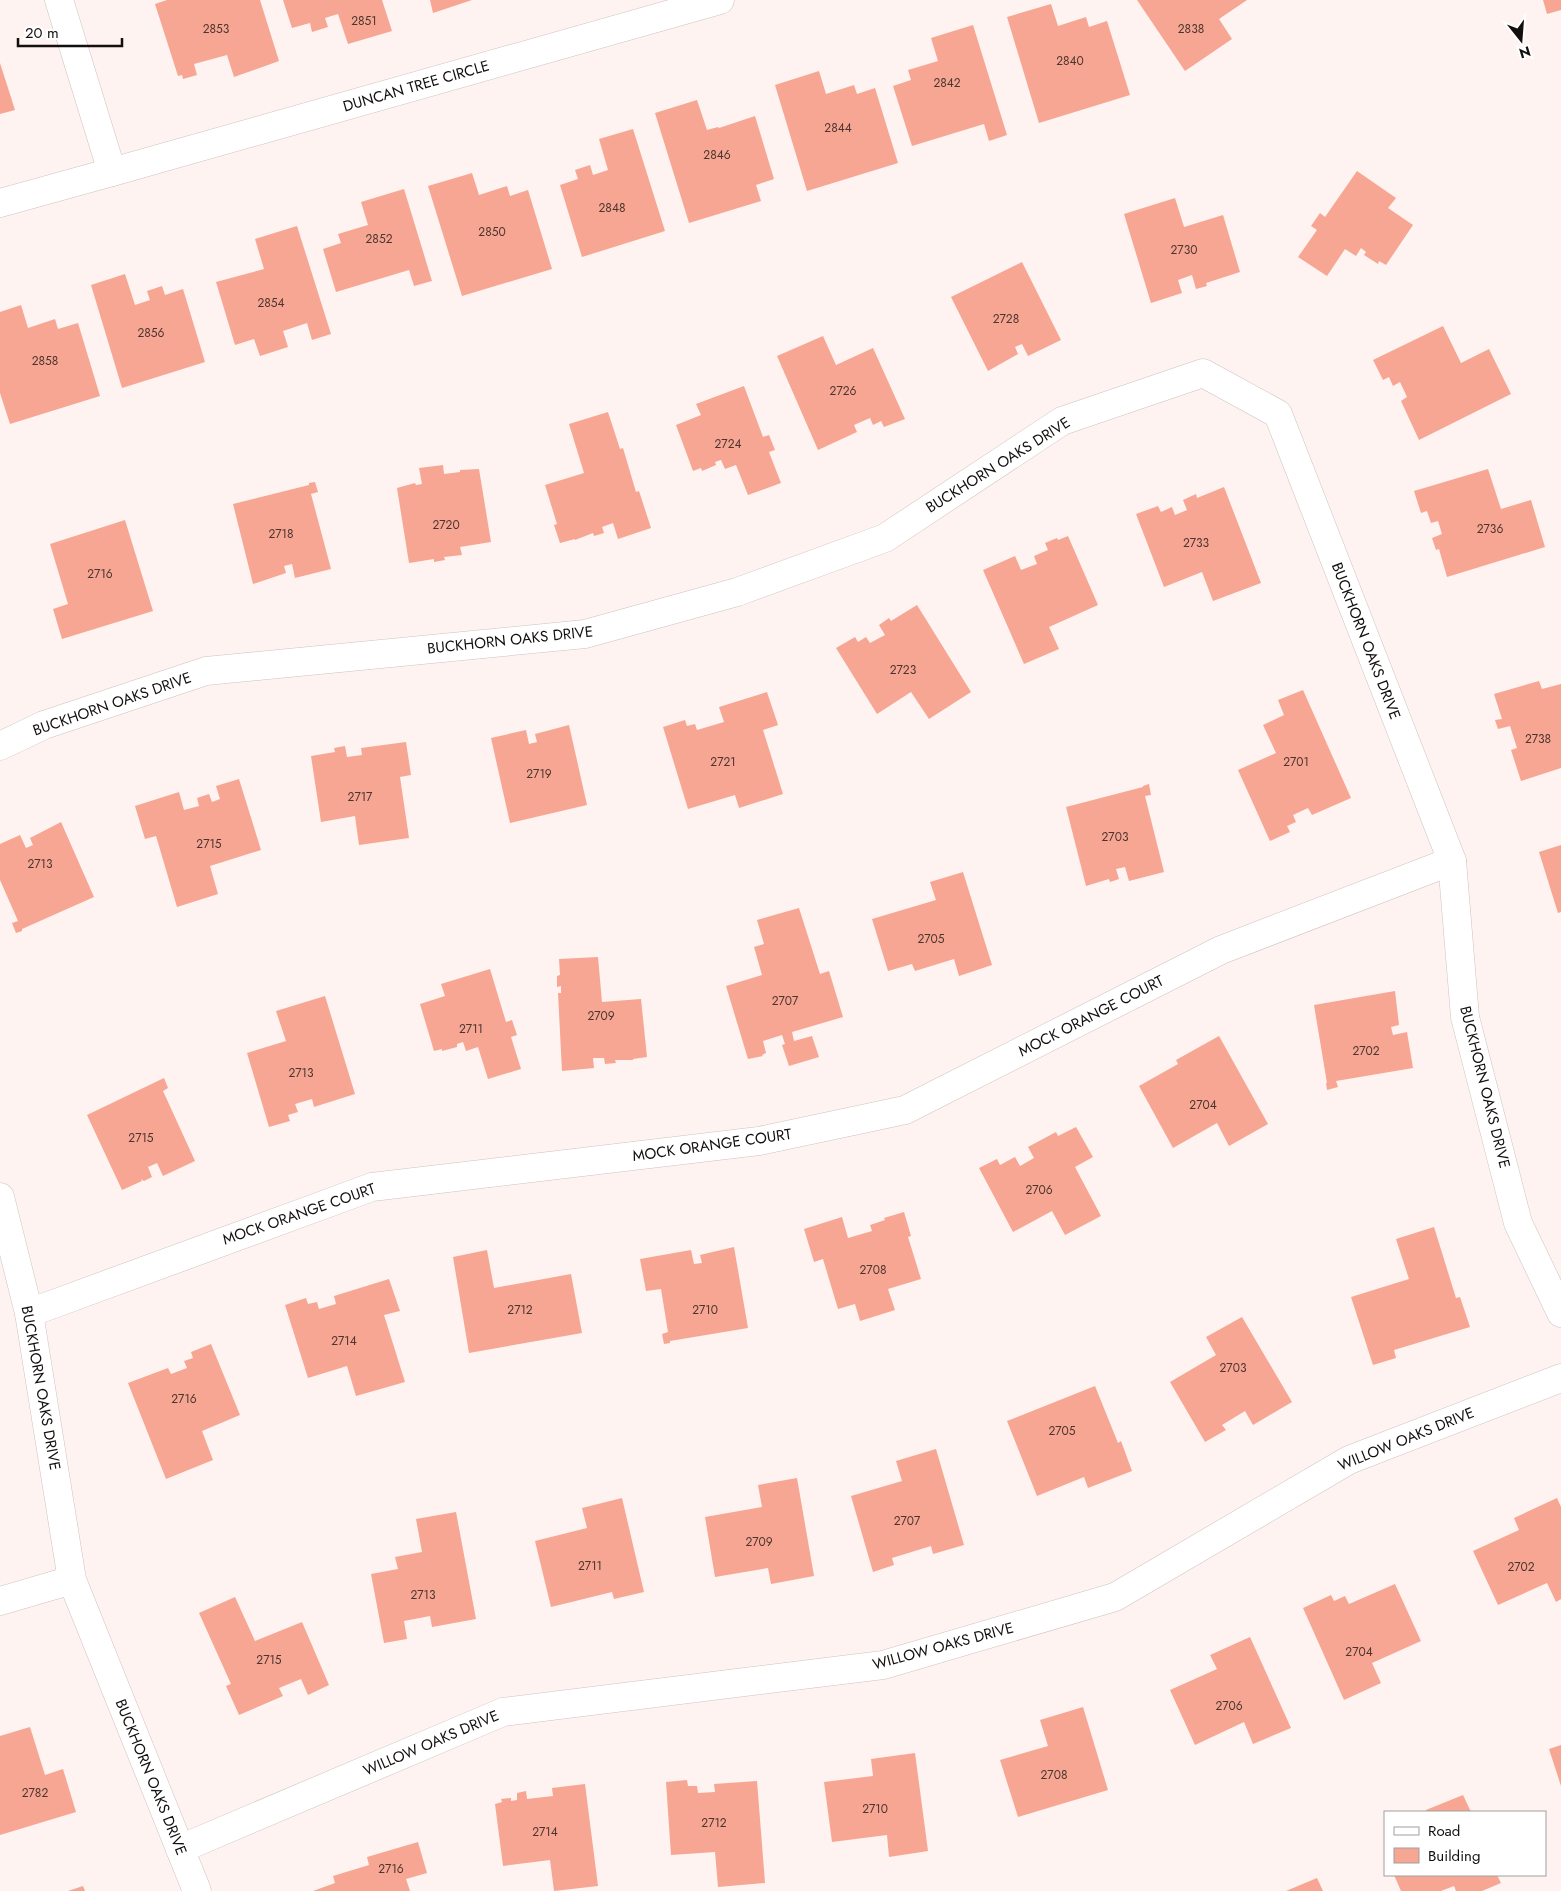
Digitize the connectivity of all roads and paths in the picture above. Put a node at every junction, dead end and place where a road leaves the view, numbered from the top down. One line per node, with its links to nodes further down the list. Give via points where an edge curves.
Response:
1 (59, 0): 3 (street)
2 (720, 0): 3 (street, DUNCAN TREE CIRCLE)
3 (112, 172): 4 (street, DUNCAN TREE CIRCLE)
4 (0, 204)
5 (0, 746): 6 (street, BUCKHORN OAKS DRIVE, via 44,725 206,671 585,634 737,592 885,538 1062,421 1203,374 1278,414)
6 (1452, 861): 8 (street, MOCK ORANGE COURT, via 1221,950 905,1110 759,1141 372,1186); 9 (street, BUCKHORN OAKS DRIVE, via 1465,1017 1518,1222)
7 (0, 1197): 8 (street, BUCKHORN OAKS DRIVE)
8 (29, 1313): 11 (street, BUCKHORN OAKS DRIVE)
9 (1561, 1313)
10 (1561, 1378): 13 (street, WILLOW OAKS DRIVE, via 1349,1460 1116,1597 883,1665 503,1712)
11 (72, 1580): 12 (street); 13 (street, BUCKHORN OAKS DRIVE)
12 (0, 1601)
13 (180, 1850): 14 (street, BUCKHORN OAKS DRIVE)
14 (197, 1891)

